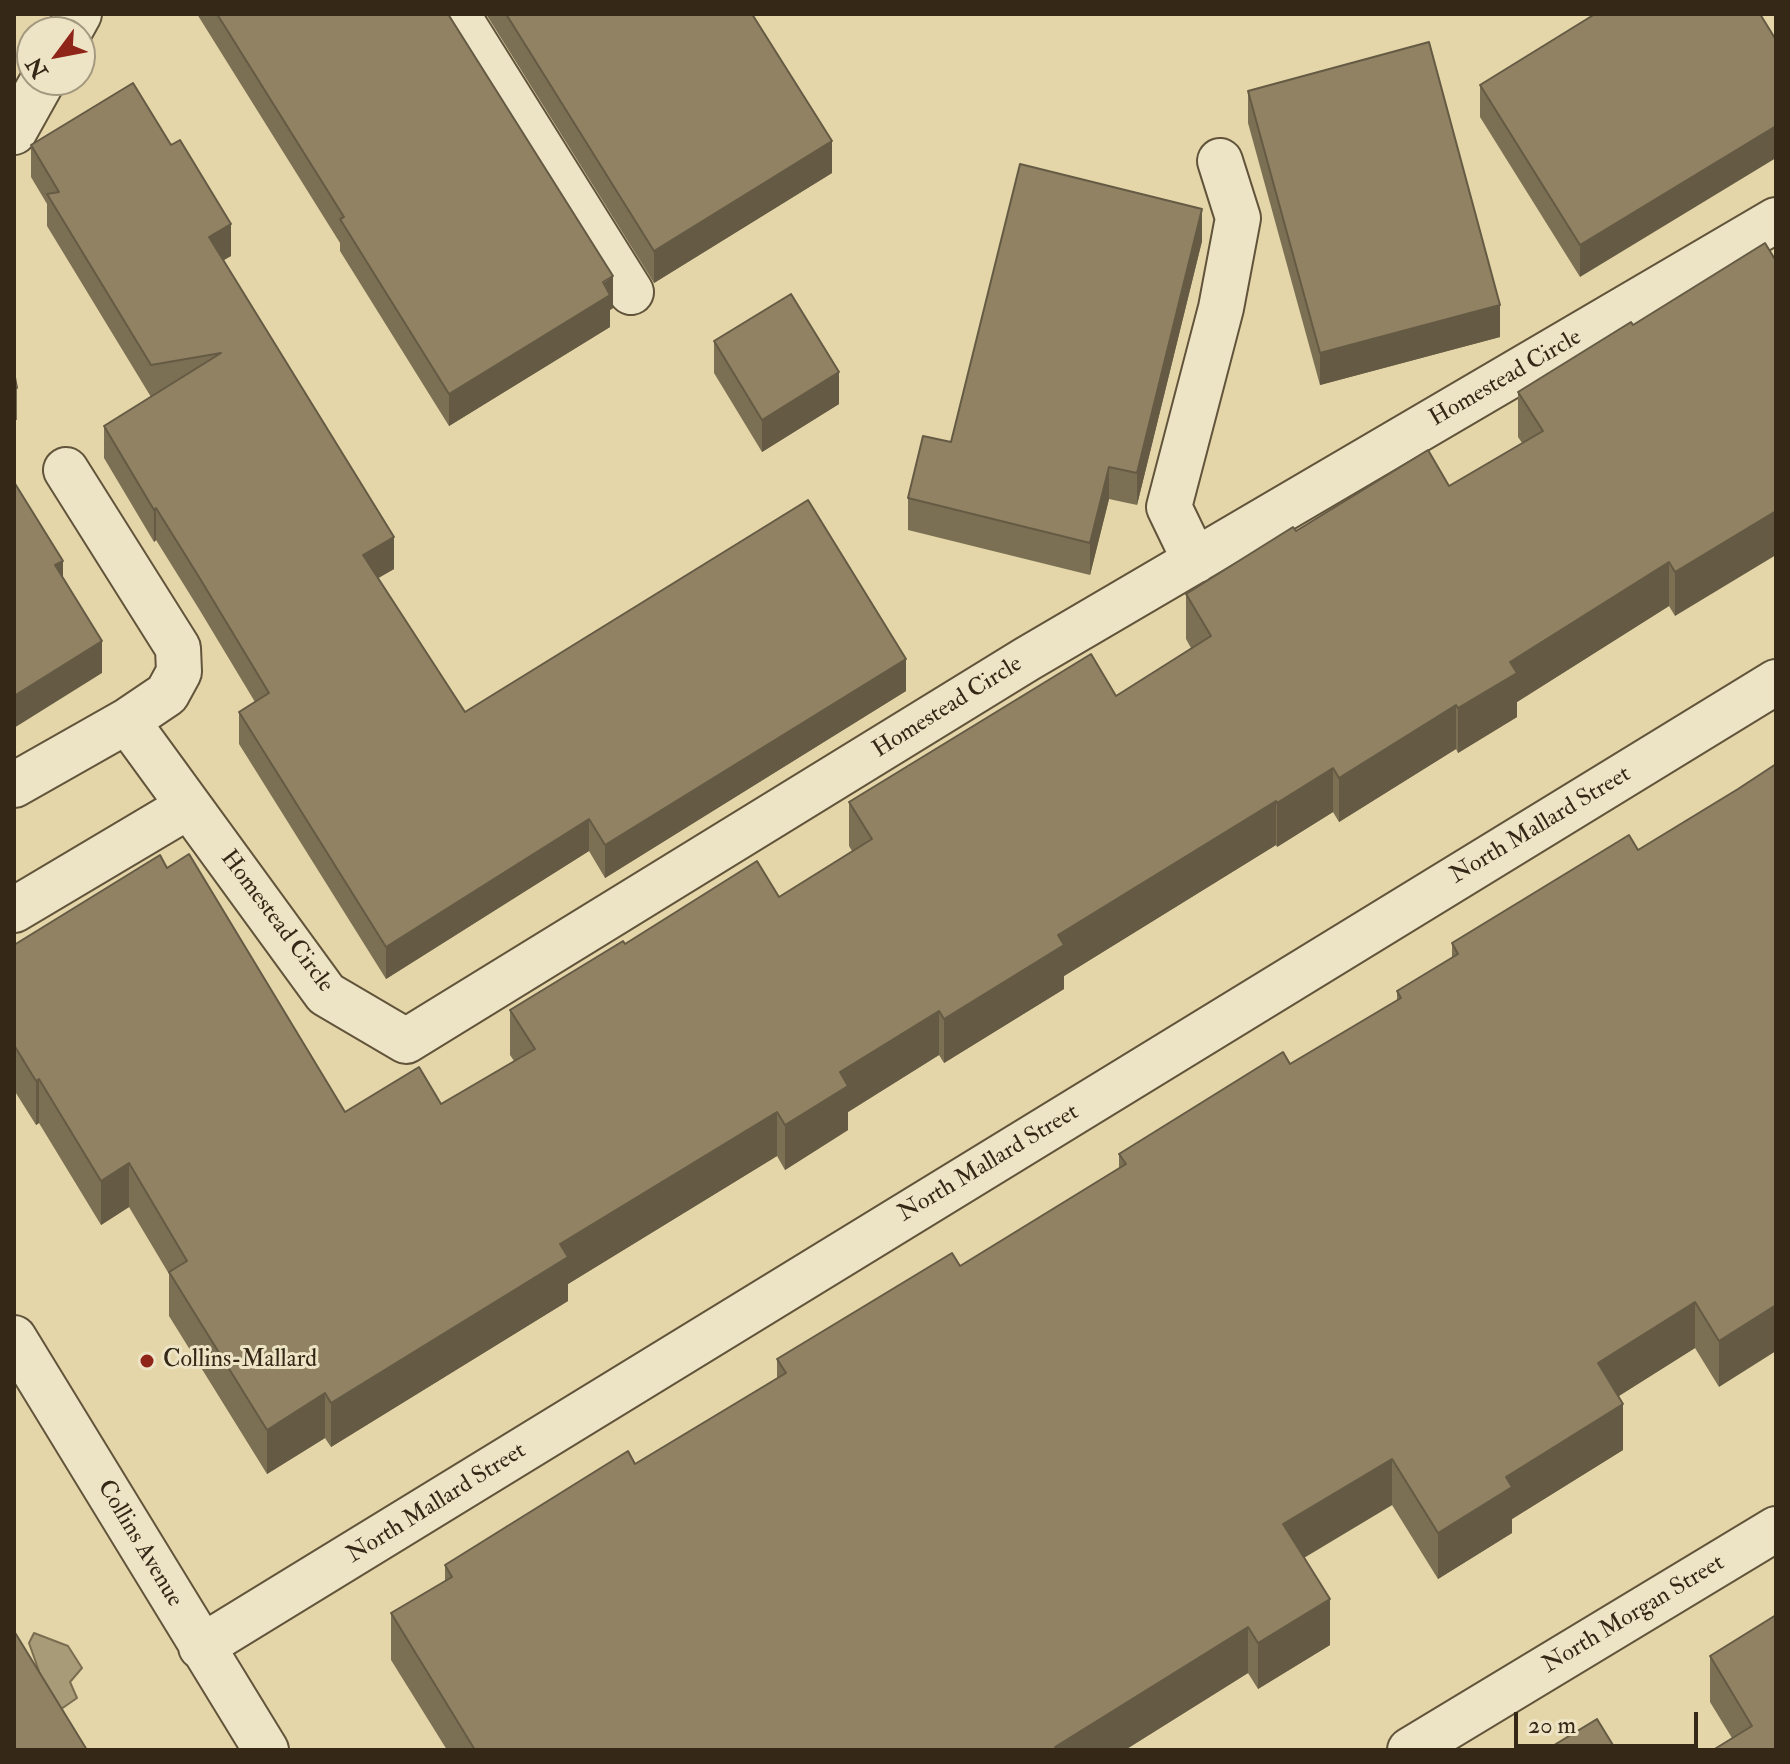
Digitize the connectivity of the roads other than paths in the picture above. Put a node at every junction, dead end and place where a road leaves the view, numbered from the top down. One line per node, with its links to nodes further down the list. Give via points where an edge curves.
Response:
1 (457, 14): 6 (street)
2 (34, 96): 3 (street)
3 (14, 132)
4 (1220, 161): 8 (street, via 1238,218 1221,308 1169,507)
5 (1776, 220): 8 (street, Homestead Circle)
6 (631, 292)
7 (66, 470): 10 (street, via 178,648 179,672 167,694)
8 (1195, 561): 12 (street, Homestead Circle, via 406,1041 326,994)
9 (1776, 682): 17 (street, North Mallard Street)
10 (127, 721): 11 (street); 12 (street, Homestead Circle)
11 (14, 785)
12 (189, 806): 13 (street)
13 (14, 910)
14 (14, 1338): 15 (street, Collins Avenue)
15 (28, 1390): 17 (street, Collins Avenue)
16 (1776, 1529): 19 (street, North Morgan Street)
17 (201, 1647): 18 (street, Collins Avenue)
18 (266, 1750)
19 (1410, 1750)

